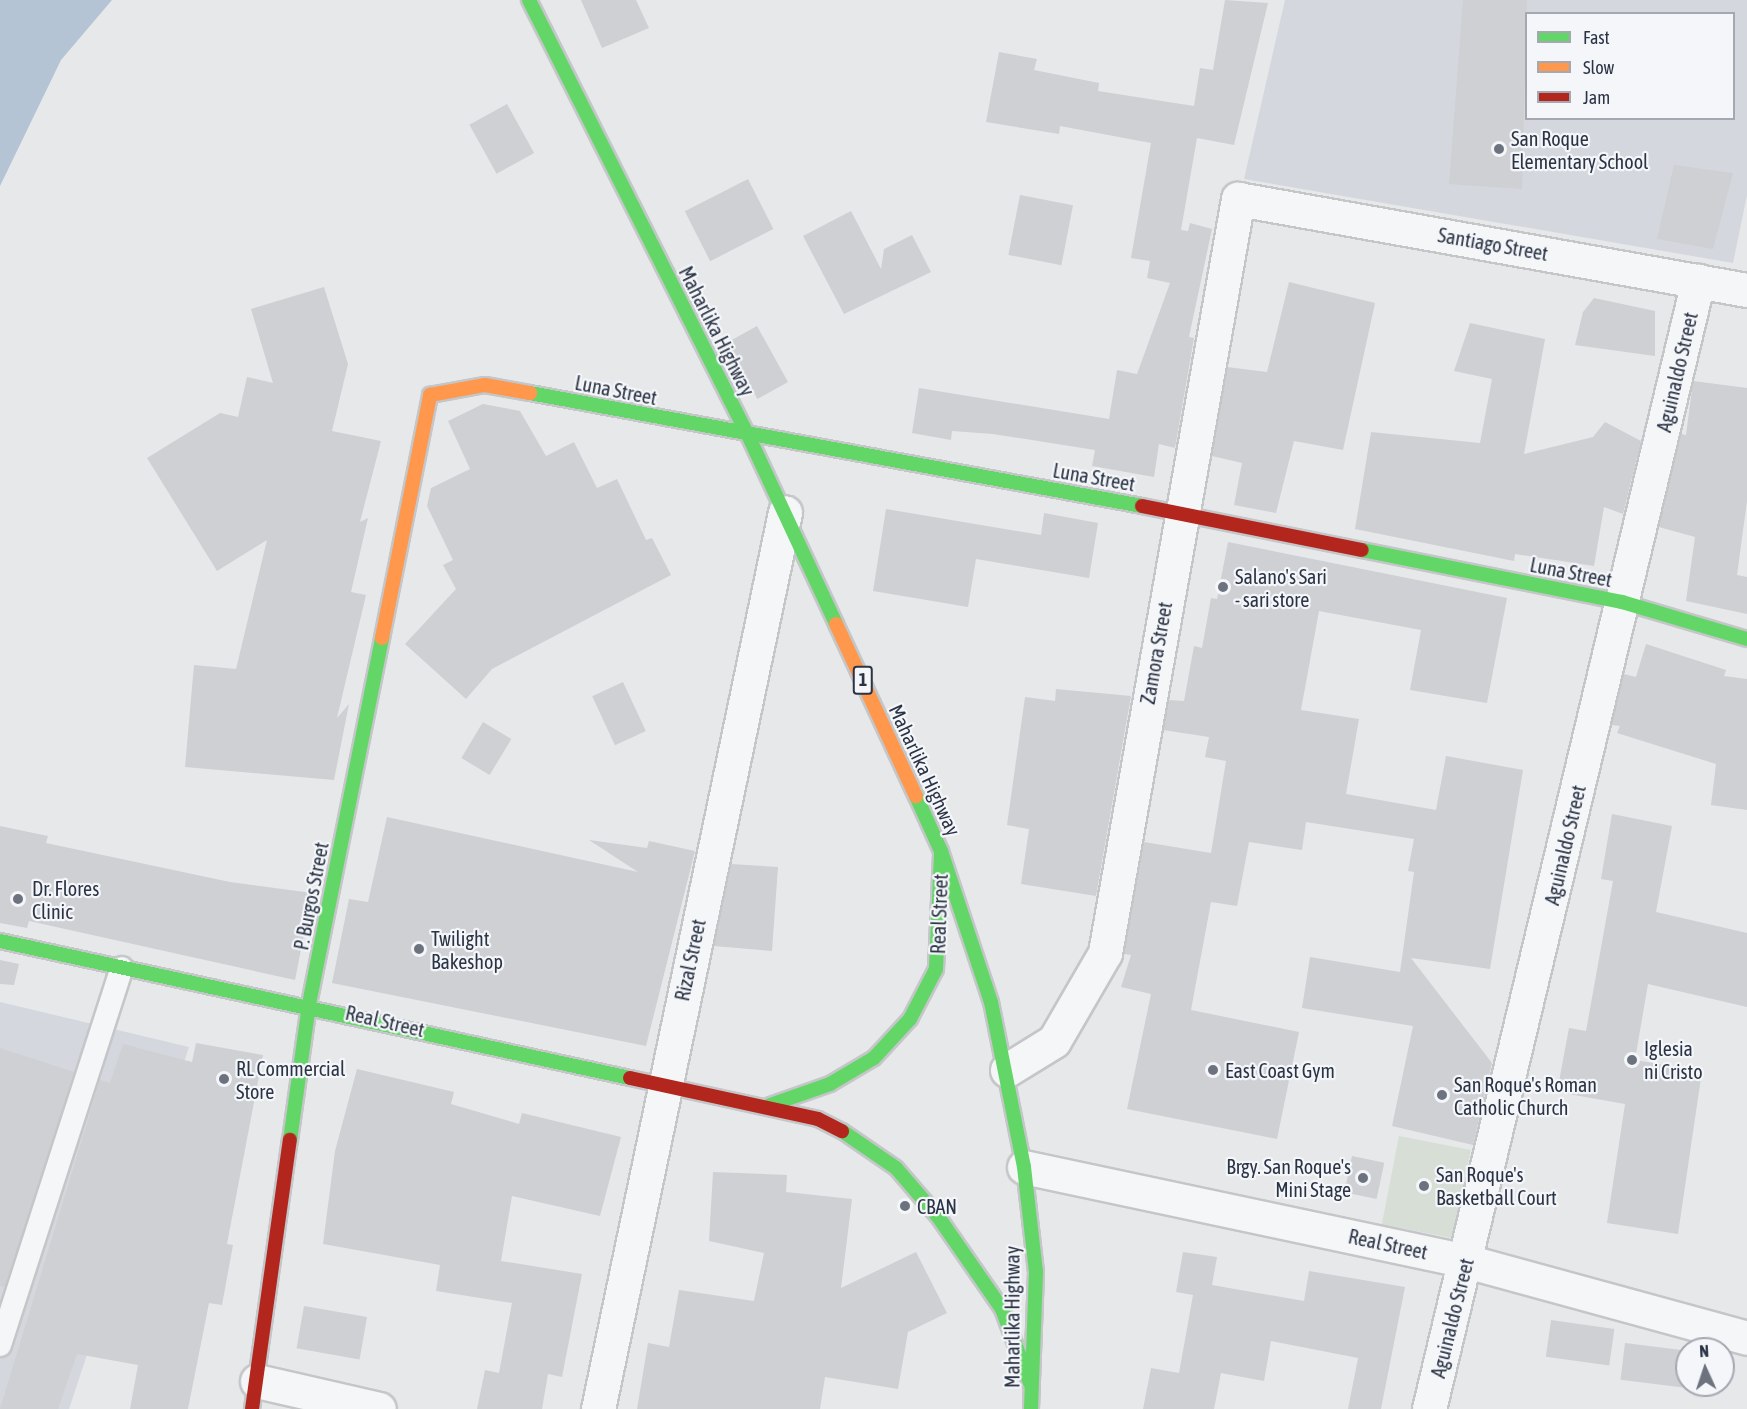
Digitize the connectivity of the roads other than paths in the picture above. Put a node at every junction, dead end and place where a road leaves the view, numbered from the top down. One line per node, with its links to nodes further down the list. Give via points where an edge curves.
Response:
1 (529, 0): 6 (main road, Maharlika Highway / 1)
2 (1238, 199): 3 (street, Santiago Street); 8 (street, Zamora Street)
3 (1698, 281): 4 (street, Santiago Street); 9 (street, Aguinaldo Street)
4 (1747, 290)
5 (430, 395): 6 (main road, Luna Street, via 485,385); 14 (main road, P. Burgos Street)
6 (748, 435): 7 (main road, Maharlika Highway / 1); 8 (main road, Luna Street)
7 (785, 512): 11 (main road, Maharlika Highway / 1); 16 (street, Rizal Street)
8 (1180, 513): 9 (main road, Luna Street); 15 (street, Zamora Street, via 1105,953 1054,1041)
9 (1622, 602): 10 (main road, Luna Street); 19 (street, Aguinaldo Street)
10 (1747, 639)
11 (941, 851): 15 (main road, Maharlika Highway / 1, via 991,1002); 17 (main road, Real Street, via 936,969 910,1019 874,1058 830,1084)
12 (0, 941): 13 (main road, Real Street)
13 (122, 968): 14 (main road, Real Street); 21 (lane)
14 (309, 1004): 16 (main road, Real Street); 23 (main road, P. Burgos Street)
15 (1007, 1070): 18 (main road, Maharlika Highway / 1)
16 (664, 1084): 17 (main road, Real Street); 25 (street, Rizal Street)
17 (770, 1105): 22 (main road, Real Street, via 818,1119 860,1140 896,1168 939,1218 1002,1309)
18 (1024, 1167): 19 (street, Real Street); 22 (main road, Maharlika Highway / 1, via 1036,1272)
19 (1466, 1261): 20 (street, Real Street); 27 (street, Aguinaldo Street)
20 (1747, 1338)
21 (0, 1345)
22 (1032, 1389): 26 (main road, Maharlika Highway / 1)
23 (254, 1395): 24 (street)
24 (379, 1409)
25 (598, 1409)
26 (1031, 1409)
27 (1429, 1409)

